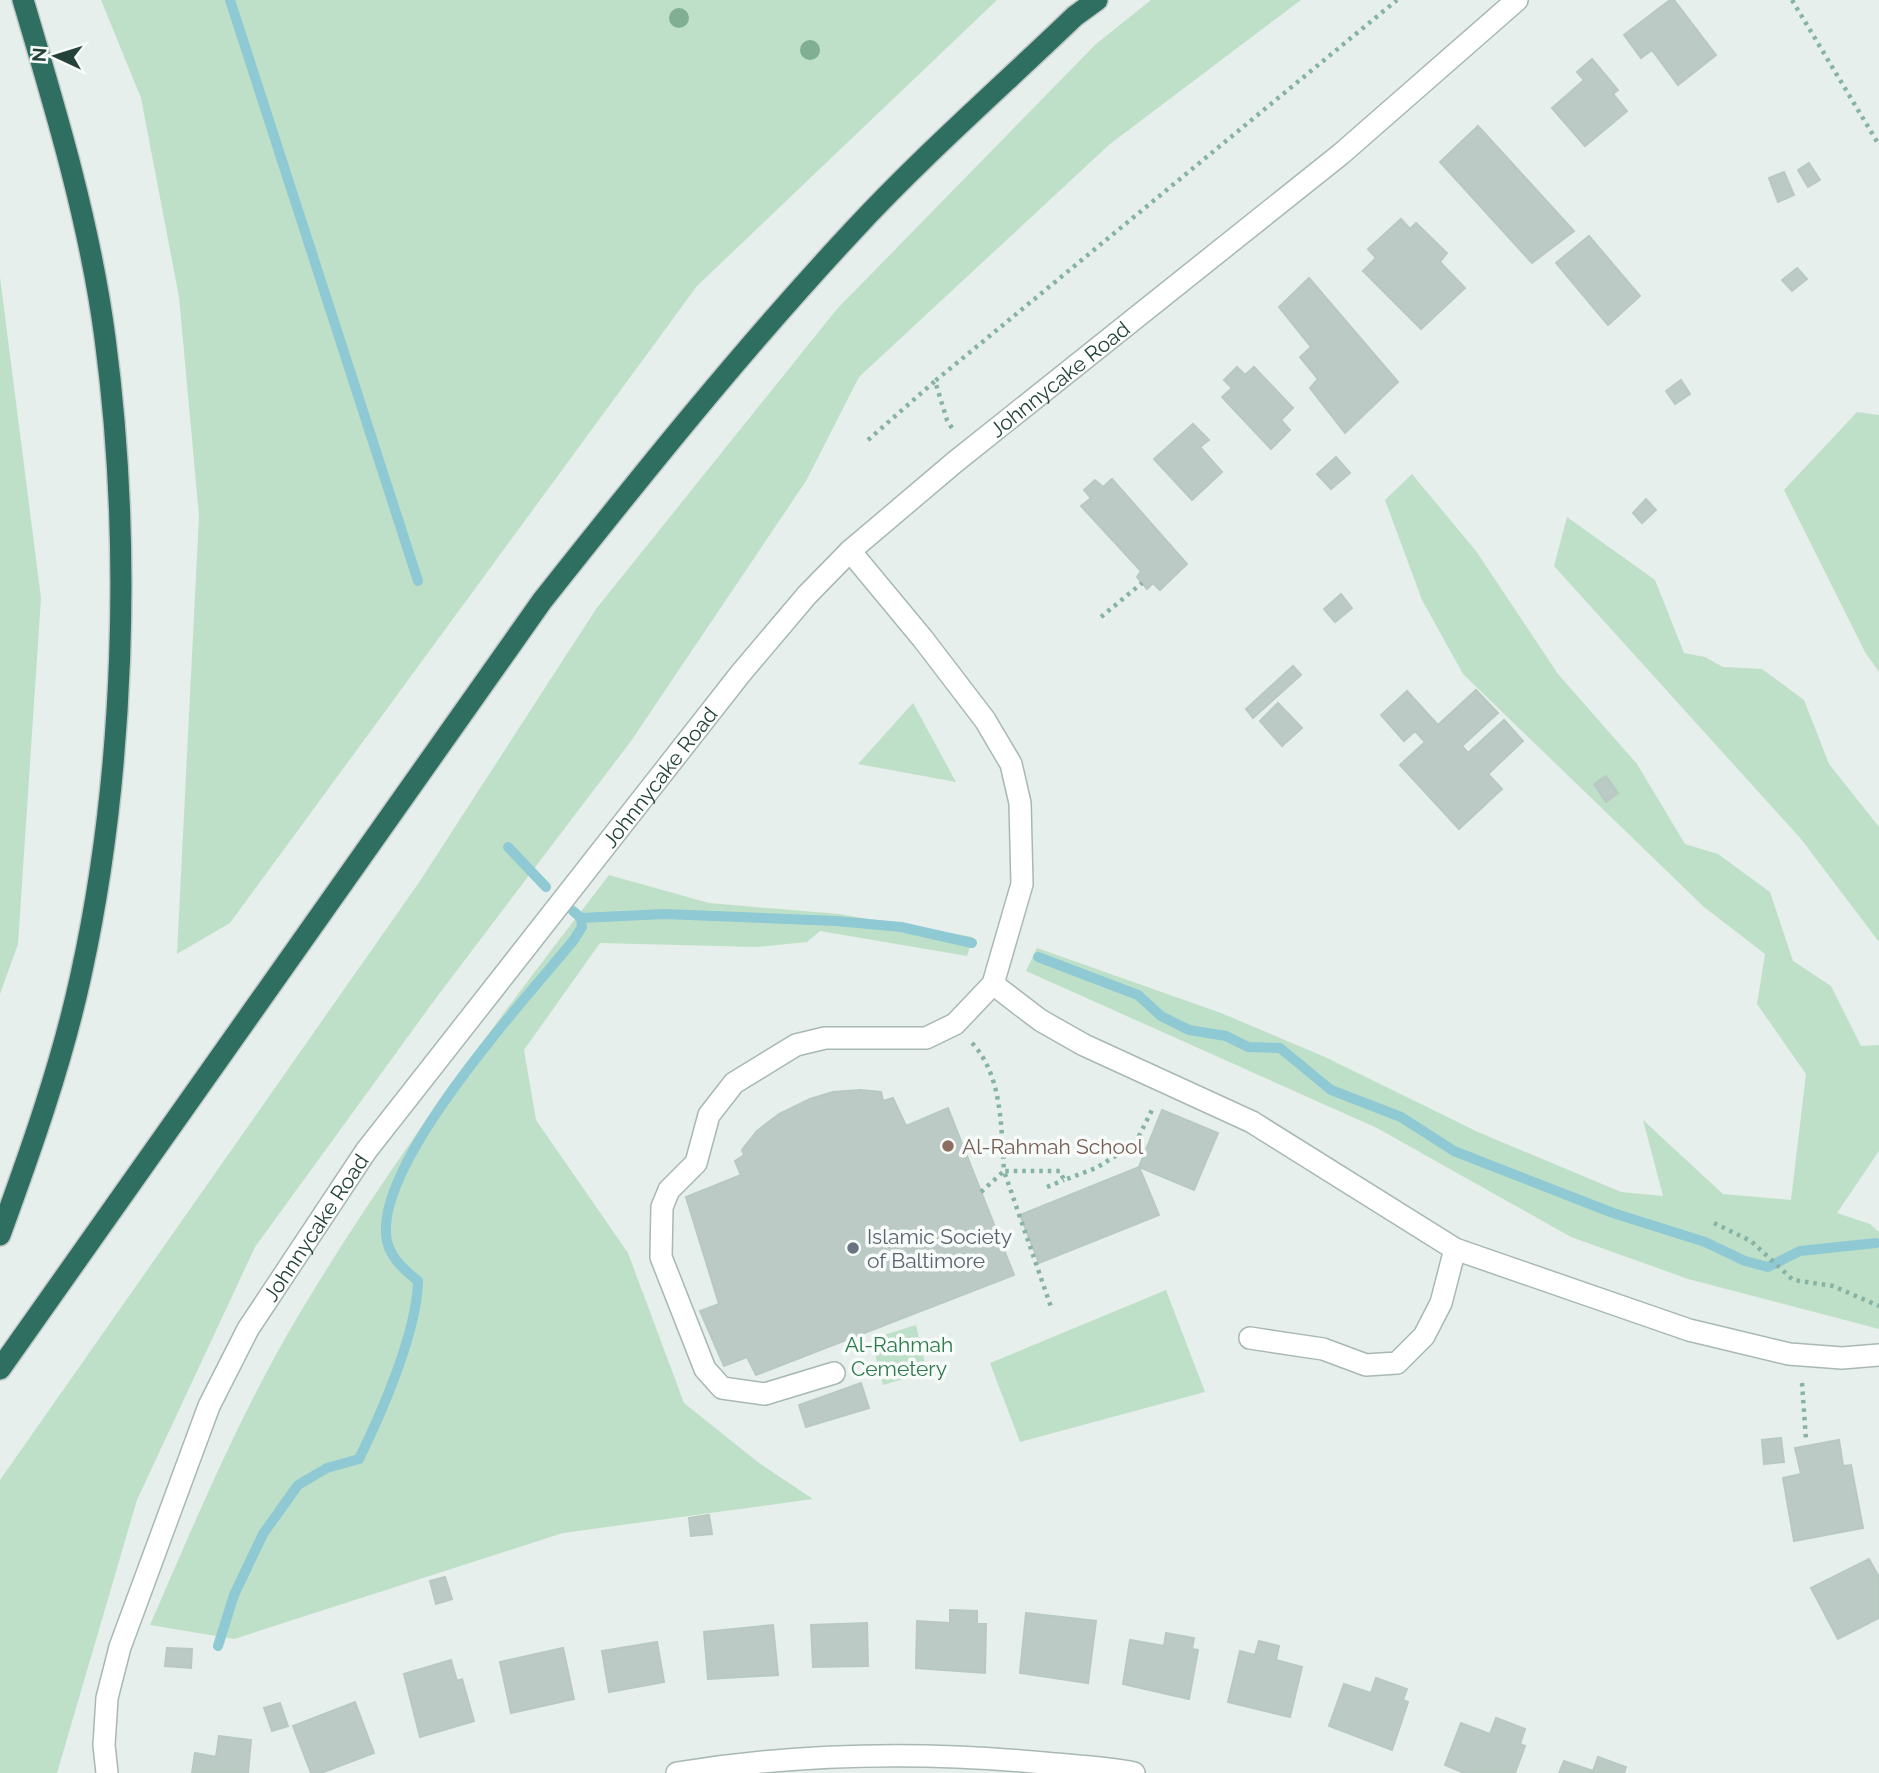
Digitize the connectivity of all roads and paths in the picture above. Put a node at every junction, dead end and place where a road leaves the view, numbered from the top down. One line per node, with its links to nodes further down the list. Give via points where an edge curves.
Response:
1 (23, 0): 21 (highway, via 60,129 105,337 119,479 119,679 102,866 81,977 38,1128)
2 (1097, 0): 28 (highway, via 853,230 634,485 542,601)
3 (1397, 0): 7 (path)
4 (1517, 0): 9 (street, Johnnycake Road, via 1341,155)
5 (1791, 0): 6 (path)
6 (1879, 145)
7 (935, 381): 8 (path); 9 (path, via 947,420)
8 (868, 440)
9 (968, 452): 10 (street, Johnnycake Road)
10 (850, 551): 13 (street, via 985,720 1011,764 1020,803 1022,884); 32 (street, Johnnycake Road, via 741,673 366,1151 248,1329 209,1406 120,1647 107,1698)
11 (1142, 583): 12 (path)
12 (1101, 617)
13 (993, 984): 14 (street); 15 (street, via 1040,1020)
14 (955, 1024): 16 (path, via 980,1051 998,1098); 29 (street, via 926,1038 825,1038 796,1045 769,1060 734,1083 709,1115 696,1163 669,1190 662,1207 661,1257 705,1369 722,1388 765,1394)
15 (1165, 1082): 17 (path, via 1135,1144 1096,1168); 22 (street, via 1252,1122)
16 (1004, 1171): 17 (path, via 1060,1171); 19 (path); 24 (path)
17 (1064, 1180): 18 (path)
18 (1047, 1186)
19 (981, 1192)
20 (1714, 1223): 23 (path, via 1751,1241 1793,1280 1833,1286)
21 (0, 1235)
22 (1455, 1249): 25 (street, via 1441,1303 1424,1336 1397,1363 1366,1365 1323,1349); 26 (street, via 1689,1330)
23 (1879, 1306)
24 (1051, 1307)
25 (1250, 1338)
26 (1801, 1354): 27 (street); 30 (path)
27 (1879, 1355)
28 (0, 1369)
29 (834, 1373)
30 (1806, 1440)
31 (811, 1765): 33 (street); 34 (street, via 898,1754)
32 (107, 1773)
33 (677, 1773)
34 (1134, 1773)

